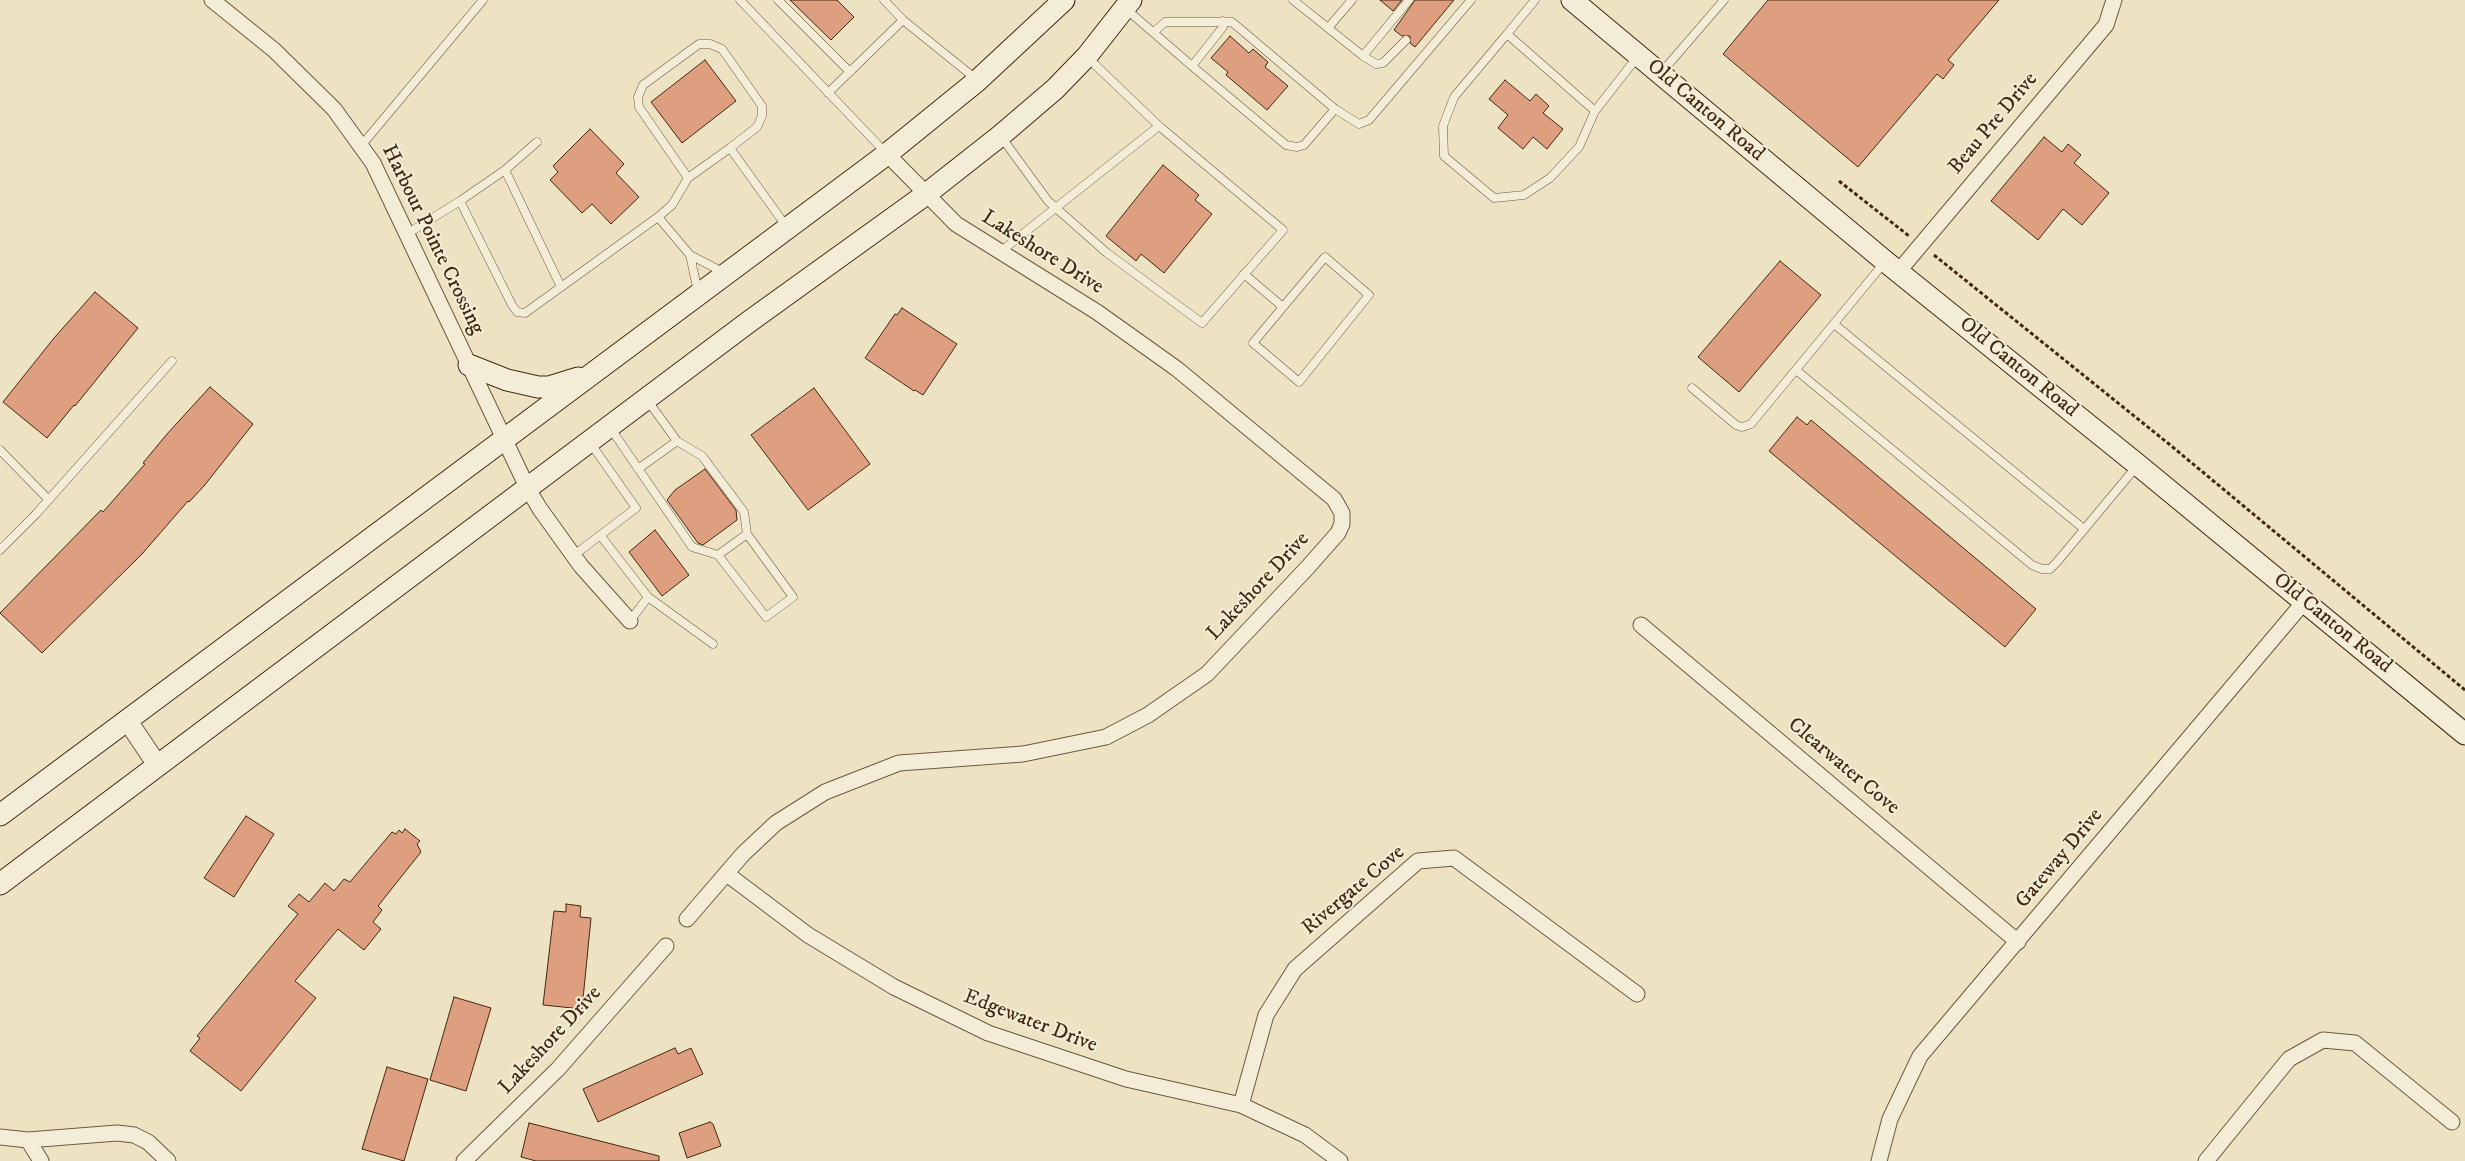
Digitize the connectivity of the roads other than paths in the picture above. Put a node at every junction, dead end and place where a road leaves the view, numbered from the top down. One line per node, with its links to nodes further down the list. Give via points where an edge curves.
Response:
1 (212, 0): 35 (street, Harbour Pointe Crossing, via 274,50 334,109)
2 (483, 0): 35 (lane)
3 (740, 0): 29 (lane)
4 (778, 0): 26 (lane)
5 (884, 0): 16 (lane)
6 (1293, 0): 18 (lane)
7 (1352, 0): 18 (lane)
8 (1409, 0): 23 (lane)
9 (1471, 0): 30 (lane, via 1369,120 1359,124)
10 (1535, 0): 20 (lane)
11 (1572, 0): 24 (main road, Old Canton Road)
12 (1724, 0): 27 (lane)
13 (2114, 0): 48 (street, Beau Pre Drive, via 2106,25 1920,244)
14 (1060, 2): 28 (main road)
15 (1128, 4): 19 (lane); 22 (main road)
16 (903, 20): 26 (lane); 28 (lane)
17 (1223, 21): 19 (lane, via 1165,22); 25 (lane, via 1223,27); 30 (lane, via 1232,22)
18 (1328, 28): 23 (lane)
19 (1154, 32): 25 (lane)
20 (1507, 34): 31 (lane); 31 (lane, via 1454,96 1443,126 1444,156 1494,198 1524,195 1550,178 1579,146)
21 (1406, 40): 23 (lane, via 1382,63 1376,64)
22 (1087, 56): 32 (lane); 33 (main road, via 1055,89)
23 (1363, 56)
24 (1638, 56): 27 (main road, Old Canton Road); 31 (lane)
25 (1192, 66): 30 (lane, via 1286,145 1304,145)
26 (850, 72): 29 (lane)
27 (1660, 74): 48 (main road, Old Canton Road)
28 (977, 80): 37 (main road)
29 (828, 93): 37 (lane)
30 (1335, 108)
31 (1595, 111)
32 (1160, 126): 42 (lane); 50 (lane, via 1282,230)
33 (1000, 136): 40 (main road); 42 (lane)
34 (537, 142): 38 (lane)
35 (361, 146): 45 (street, Harbour Pointe Crossing, via 374,162)
36 (730, 148): 39 (lane); 39 (lane, via 757,126 762,106 722,49 699,44 643,85 638,97 639,107); 44 (lane)
37 (886, 154): 40 (street, Lakeshore Drive); 44 (main road)
38 (505, 170): 41 (lane); 51 (lane)
39 (688, 178): 43 (lane, via 672,205)
40 (925, 195): 46 (street, Lakeshore Drive, via 956,224); 60 (main road)
41 (460, 201): 45 (lane); 51 (lane, via 517,312 525,313)
42 (1055, 207): 46 (lane); 50 (lane, via 1107,253 1202,323)
43 (658, 217): 47 (lane); 51 (lane)
44 (788, 228): 49 (main road)
45 (407, 234): 56 (street, Harbour Pointe Crossing)
46 (1000, 252): 85 (street, Lakeshore Drive, via 1097,312 1176,369 1334,499 1342,513 1342,524 1308,567 1208,674 1148,715 1106,737 1023,754 899,763 825,792 776,823)
47 (690, 255): 49 (lane); 52 (lane)
48 (1892, 267): 54 (lane); 66 (main road, Old Canton Road)
49 (725, 274): 52 (main road)
50 (1244, 274): 53 (lane)
51 (561, 287)
52 (698, 294): 58 (main road)
53 (1283, 307): 53 (lane, via 1253,343 1299,382 1369,295 1325,257)
54 (1834, 324): 57 (lane); 70 (lane)
55 (172, 361): 69 (lane)
56 (469, 365): 58 (main road, via 507,380 538,387 565,383); 62 (street, Harbour Pointe Crossing)
57 (1796, 370): 59 (lane, via 1751,424 1742,427); 70 (lane, via 2032,565 2050,569)
58 (595, 372): 62 (main road)
59 (1692, 388)
60 (647, 399): 61 (main road); 63 (lane)
61 (610, 427): 64 (main road); 67 (lane)
62 (505, 439): 68 (street, Harbour Pointe Crossing); 81 (main road)
63 (677, 441): 67 (lane); 71 (lane, via 702,456 744,512)
64 (590, 442): 68 (main road); 72 (lane, via 636,508)
65 (0, 450): 69 (lane)
66 (2138, 465): 70 (lane); 77 (main road, Old Canton Road)
67 (638, 469): 74 (lane, via 692,547)
68 (528, 489): 75 (street, Harbour Pointe Crossing); 83 (main road)
69 (49, 500): 73 (lane)
70 (2084, 529)
71 (747, 534): 74 (lane); 74 (lane, via 793,597 780,607 766,616)
72 (600, 535): 75 (lane); 76 (lane)
73 (0, 550)
74 (718, 555)
75 (573, 556): 78 (street, Harbour Pointe Crossing)
76 (648, 597): 78 (lane); 80 (lane)
77 (2304, 602): 82 (main road, Old Canton Road); 88 (street, Gateway Drive)
78 (630, 621)
79 (1641, 626): 88 (street, Clearwater Cove)
80 (713, 644)
81 (127, 720): 83 (street); 84 (main road)
82 (2465, 734)
83 (158, 766): 86 (main road)
84 (0, 815)
85 (727, 874): 87 (street, Lakeshore Drive); 91 (street, Edgewater Drive, via 823,945 894,988 988,1033 1126,1079)
86 (0, 884)
87 (687, 919)
88 (2018, 942): 99 (street, Gateway Drive, via 1920,1056 1890,1119)
89 (666, 946): 97 (street, Lakeshore Drive, via 558,1069)
90 (1637, 994): 91 (street, Rivergate Cove, via 1454,858 1418,861 1295,969 1266,1015)
91 (1241, 1105): 98 (street, Edgewater Drive, via 1305,1135)
92 (2452, 1122): 100 (street, via 2355,1043 2323,1040 2289,1059)
93 (0, 1136): 94 (street)
94 (28, 1140): 95 (street); 96 (street, via 117,1133 148,1142)
95 (41, 1161)
96 (168, 1161)
97 (464, 1161)
98 (1340, 1161)
99 (1879, 1161)
100 (2206, 1161)

